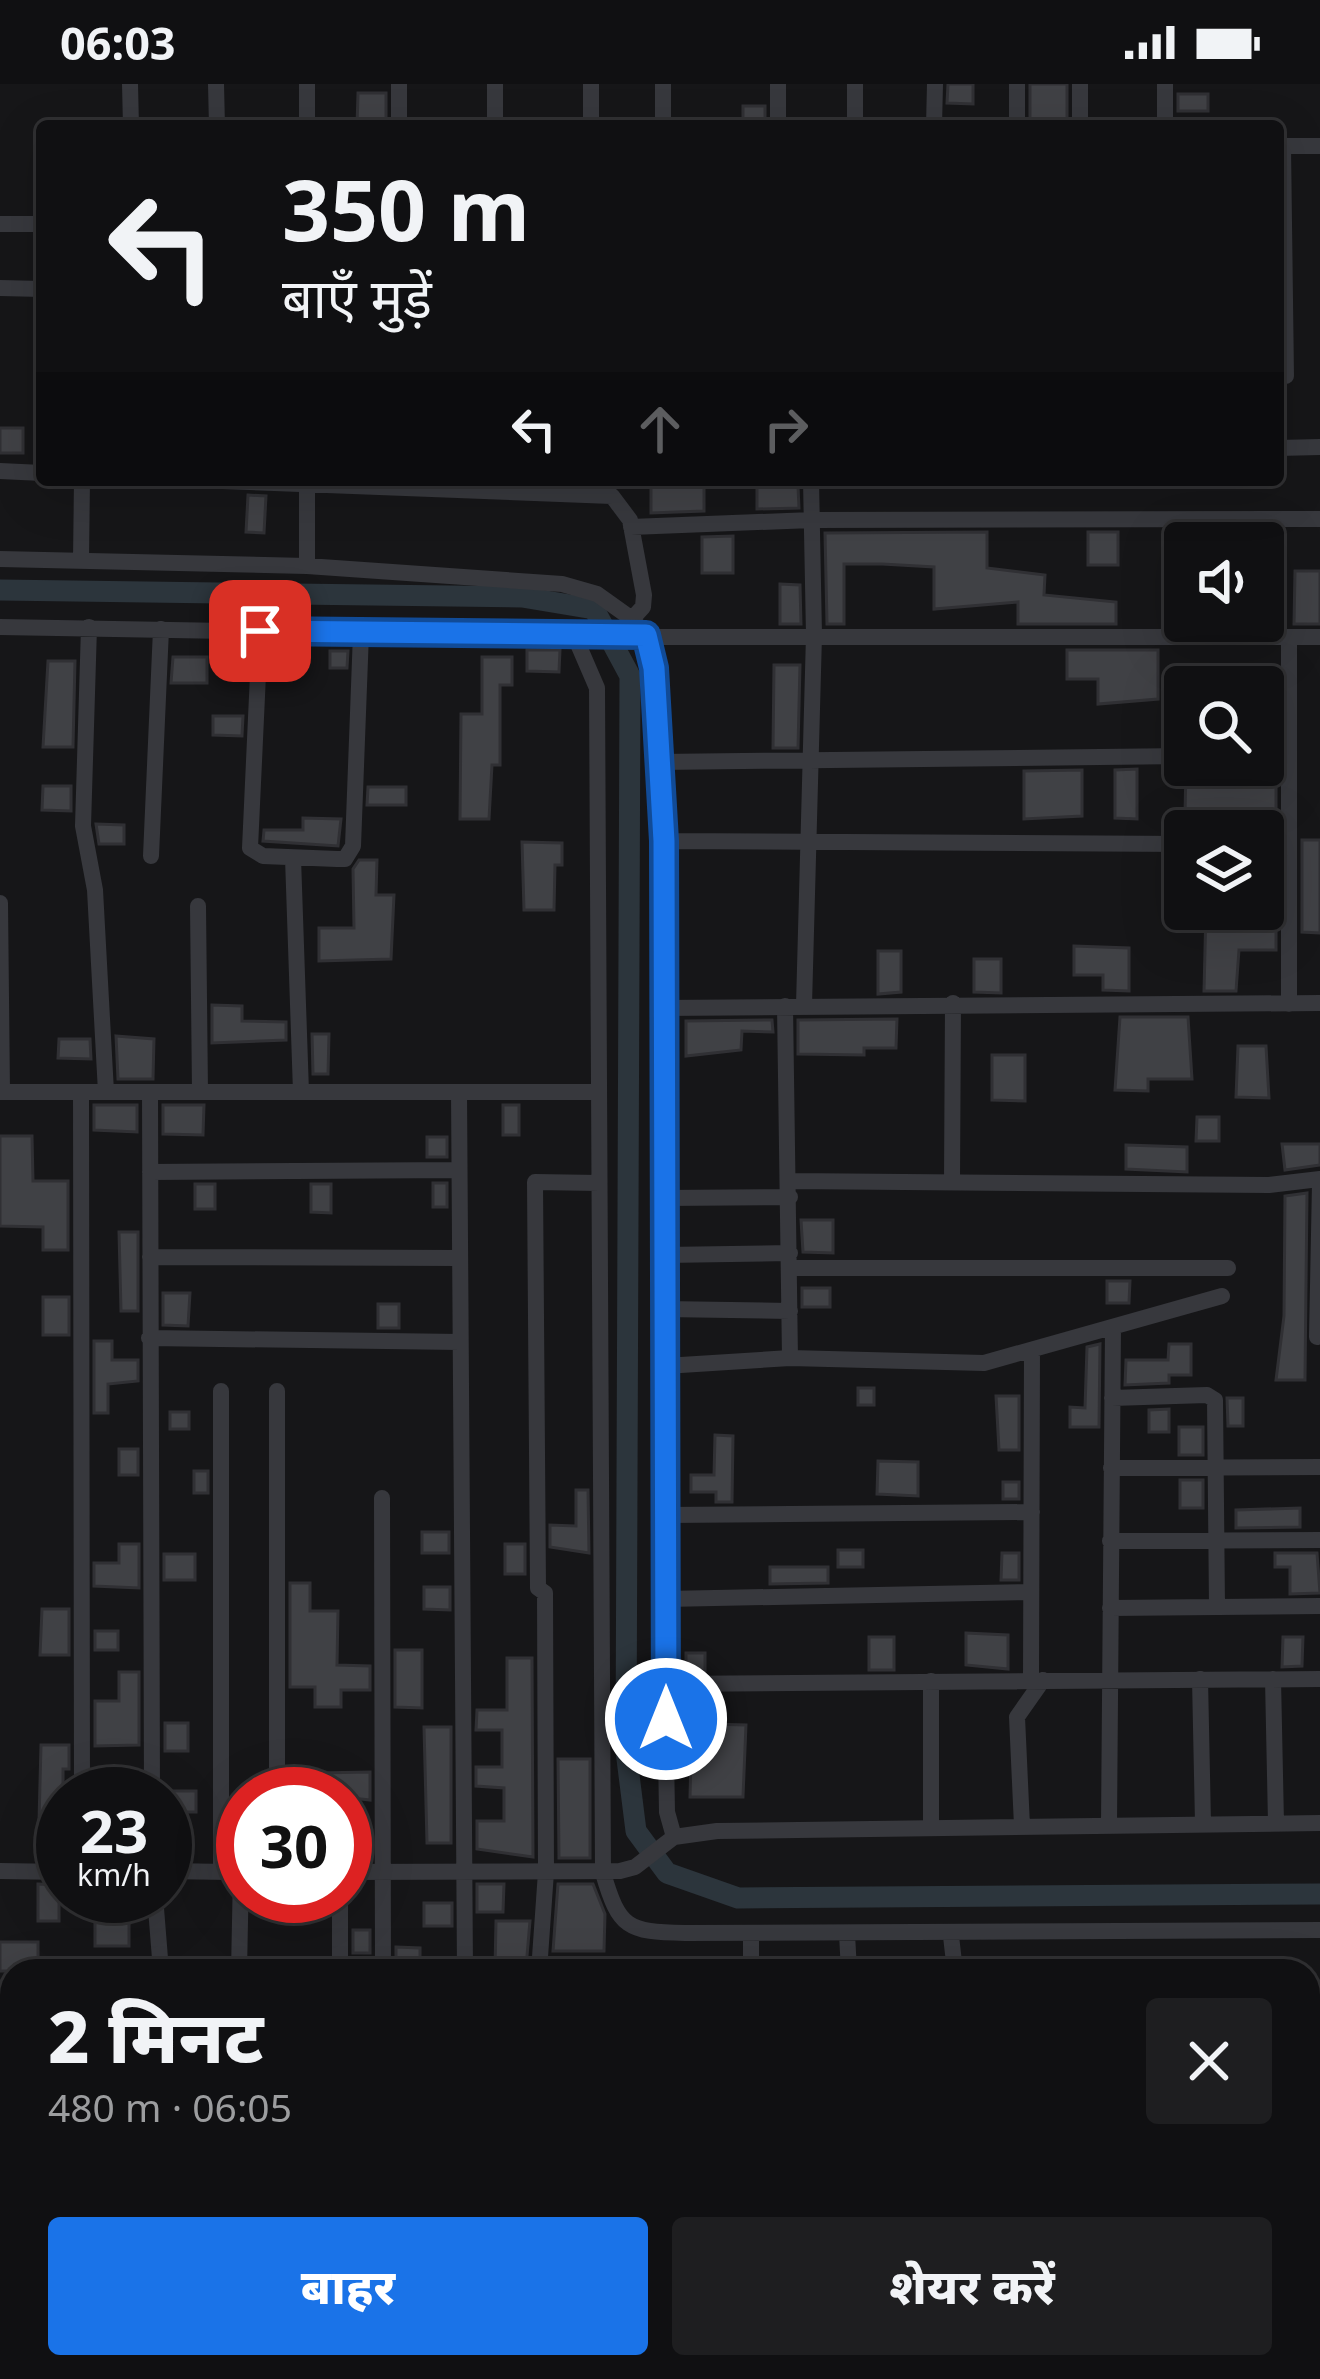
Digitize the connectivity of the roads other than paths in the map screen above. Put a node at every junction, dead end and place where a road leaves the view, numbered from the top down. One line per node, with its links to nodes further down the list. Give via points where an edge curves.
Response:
1 (130, 84): 14 (street)
2 (216, 84): 15 (street)
3 (308, 84): 16 (street)
4 (399, 84): 17 (street)
5 (495, 84): 18 (street)
6 (591, 84): 19 (street)
7 (663, 84): 20 (street)
8 (778, 84): 21 (street)
9 (854, 84): 22 (street)
10 (935, 84): 23 (street)
11 (1017, 84): 24 (street)
12 (1080, 84): 25 (street)
13 (1165, 84): 26 (street)
14 (131, 120)
15 (217, 120)
16 (307, 120)
17 (399, 120)
18 (495, 120)
19 (591, 120)
20 (663, 120)
21 (778, 120)
22 (854, 120)
23 (934, 120)
24 (1017, 120)
25 (1080, 120)
26 (1165, 120)
27 (1284, 146): 28 (street)
28 (1320, 146)
29 (0, 224): 30 (street)
30 (36, 224)
31 (0, 289): 32 (street)
32 (36, 289)
33 (1284, 299): 34 (street)
34 (1286, 376)
35 (1320, 447): 36 (street)
36 (1284, 448)
37 (0, 471): 38 (street)
38 (36, 473)
39 (82, 486): 48 (street)
40 (307, 486): 49 (street)
41 (534, 486): 43 (street)
42 (811, 486): 45 (street)
43 (591, 487): 46 (street, via 612,496)
44 (1320, 519): 45 (street)
45 (812, 520): 46 (street); 56 (street)
46 (632, 527): 53 (street, via 644,595)
47 (0, 559): 48 (street)
48 (81, 560): 49 (street)
49 (307, 566): 53 (street, via 562,584 597,594)
50 (0, 627): 51 (street)
51 (89, 627): 52 (street); 82 (street, via 83,826 95,890)
52 (161, 629): 54 (street); 70 (street)
53 (637, 630): 56 (street); 57 (street); 64 (street, via 654,668)
54 (260, 631): 55 (street); 71 (street, via 250,848)
55 (362, 633): 57 (street); 71 (street, via 353,846 345,859)
56 (814, 635): 58 (street); 63 (street)
57 (579, 637): 87 (street, via 597,688)
58 (1289, 637): 59 (street); 61 (street)
59 (1320, 637)
60 (1284, 754): 61 (street)
61 (1289, 754): 69 (street)
62 (1164, 756): 63 (street)
63 (811, 761): 64 (street); 65 (street)
64 (659, 762): 66 (street)
65 (811, 838): 66 (street); 67 (street); 77 (street)
66 (664, 841): 79 (street)
67 (1164, 844)
68 (1284, 848): 69 (street)
69 (1289, 848): 76 (street)
70 (151, 856)
71 (293, 858): 85 (street)
72 (0, 903): 80 (street)
73 (197, 906): 84 (street)
74 (953, 1003): 76 (street); 77 (street); 91 (street)
75 (1320, 1003): 76 (street)
76 (1289, 1004)
77 (804, 1005): 78 (street)
78 (785, 1006): 79 (street); 93 (street)
79 (662, 1008): 94 (street)
80 (1, 1092): 81 (street)
81 (81, 1092): 82 (street); 134 (street)
82 (106, 1092): 83 (street)
83 (149, 1092): 84 (street); 89 (street)
84 (200, 1092): 85 (street)
85 (301, 1092): 86 (street)
86 (459, 1092): 87 (street); 88 (street)
87 (599, 1092): 92 (street)
88 (459, 1170): 89 (street); 97 (street)
89 (149, 1172): 96 (street)
90 (1320, 1181): 91 (street); 104 (street)
91 (952, 1182): 93 (street)
92 (599, 1183): 150 (street, via 535,1182); 151 (street)
93 (790, 1189): 94 (street); 98 (street)
94 (664, 1198): 95 (street)
95 (664, 1255): 98 (street); 101 (street)
96 (149, 1256): 97 (street); 105 (street)
97 (460, 1258): 106 (street)
98 (791, 1261): 99 (street); 102 (street)
99 (1228, 1268)
100 (1222, 1296): 103 (street)
101 (664, 1309): 102 (street); 109 (street)
102 (790, 1311): 108 (street)
103 (1113, 1328): 107 (street); 112 (street)
104 (1317, 1337)
105 (149, 1338): 106 (street); 135 (street)
106 (460, 1342): 149 (street)
107 (1032, 1350): 108 (street, via 984,1363); 117 (street)
108 (790, 1358): 109 (street)
109 (665, 1366): 118 (street)
110 (277, 1390): 137 (street)
111 (221, 1391): 136 (street)
112 (1112, 1398): 114 (street); 115 (street, via 1212,1396)
113 (1320, 1467): 115 (street)
114 (1111, 1468): 115 (street); 119 (street)
115 (1218, 1468): 120 (street)
116 (382, 1498): 148 (street)
117 (1032, 1512): 118 (street); 122 (street)
118 (666, 1515): 123 (street)
119 (1110, 1540): 120 (street); 126 (street)
120 (1218, 1540): 121 (street); 125 (street)
121 (1320, 1540)
122 (1031, 1592): 123 (street); 131 (street)
123 (666, 1599): 133 (street)
124 (1320, 1606): 125 (street)
125 (1216, 1607): 126 (street)
126 (1110, 1608): 128 (street)
127 (1320, 1678): 130 (street)
128 (1108, 1679): 129 (street); 131 (street); 141 (street)
129 (1200, 1679): 130 (street); 138 (street)
130 (1274, 1679): 139 (street)
131 (1037, 1680): 132 (street); 142 (street, via 1017,1717)
132 (931, 1681): 133 (street); 143 (street)
133 (666, 1684): 144 (street)
134 (82, 1767)
135 (152, 1767)
136 (221, 1767)
137 (277, 1767)
138 (1203, 1823): 139 (street); 141 (street)
139 (1276, 1823): 140 (street)
140 (1320, 1823)
141 (1109, 1824): 142 (street)
142 (1022, 1826): 143 (street)
143 (931, 1827): 144 (street, via 717,1831)
144 (670, 1840): 151 (street, via 634,1867)
145 (0, 1871): 146 (street)
146 (36, 1872)
147 (372, 1872): 148 (street)
148 (383, 1872): 149 (street); 162 (street)
149 (464, 1872): 150 (street); 163 (street)
150 (546, 1872): 151 (street); 164 (street)
151 (603, 1873): 157 (street, via 626,1925)
152 (157, 1923): 159 (street)
153 (240, 1923): 160 (street)
154 (340, 1923): 161 (street)
155 (1320, 1930): 158 (street)
156 (848, 1934): 157 (street); 158 (street); 166 (street)
157 (751, 1935): 165 (street)
158 (951, 1936): 167 (street)
159 (160, 1959)
160 (238, 1959)
161 (340, 1959)
162 (383, 1959)
163 (465, 1959)
164 (540, 1959)
165 (751, 1959)
166 (849, 1959)
167 (954, 1959)

